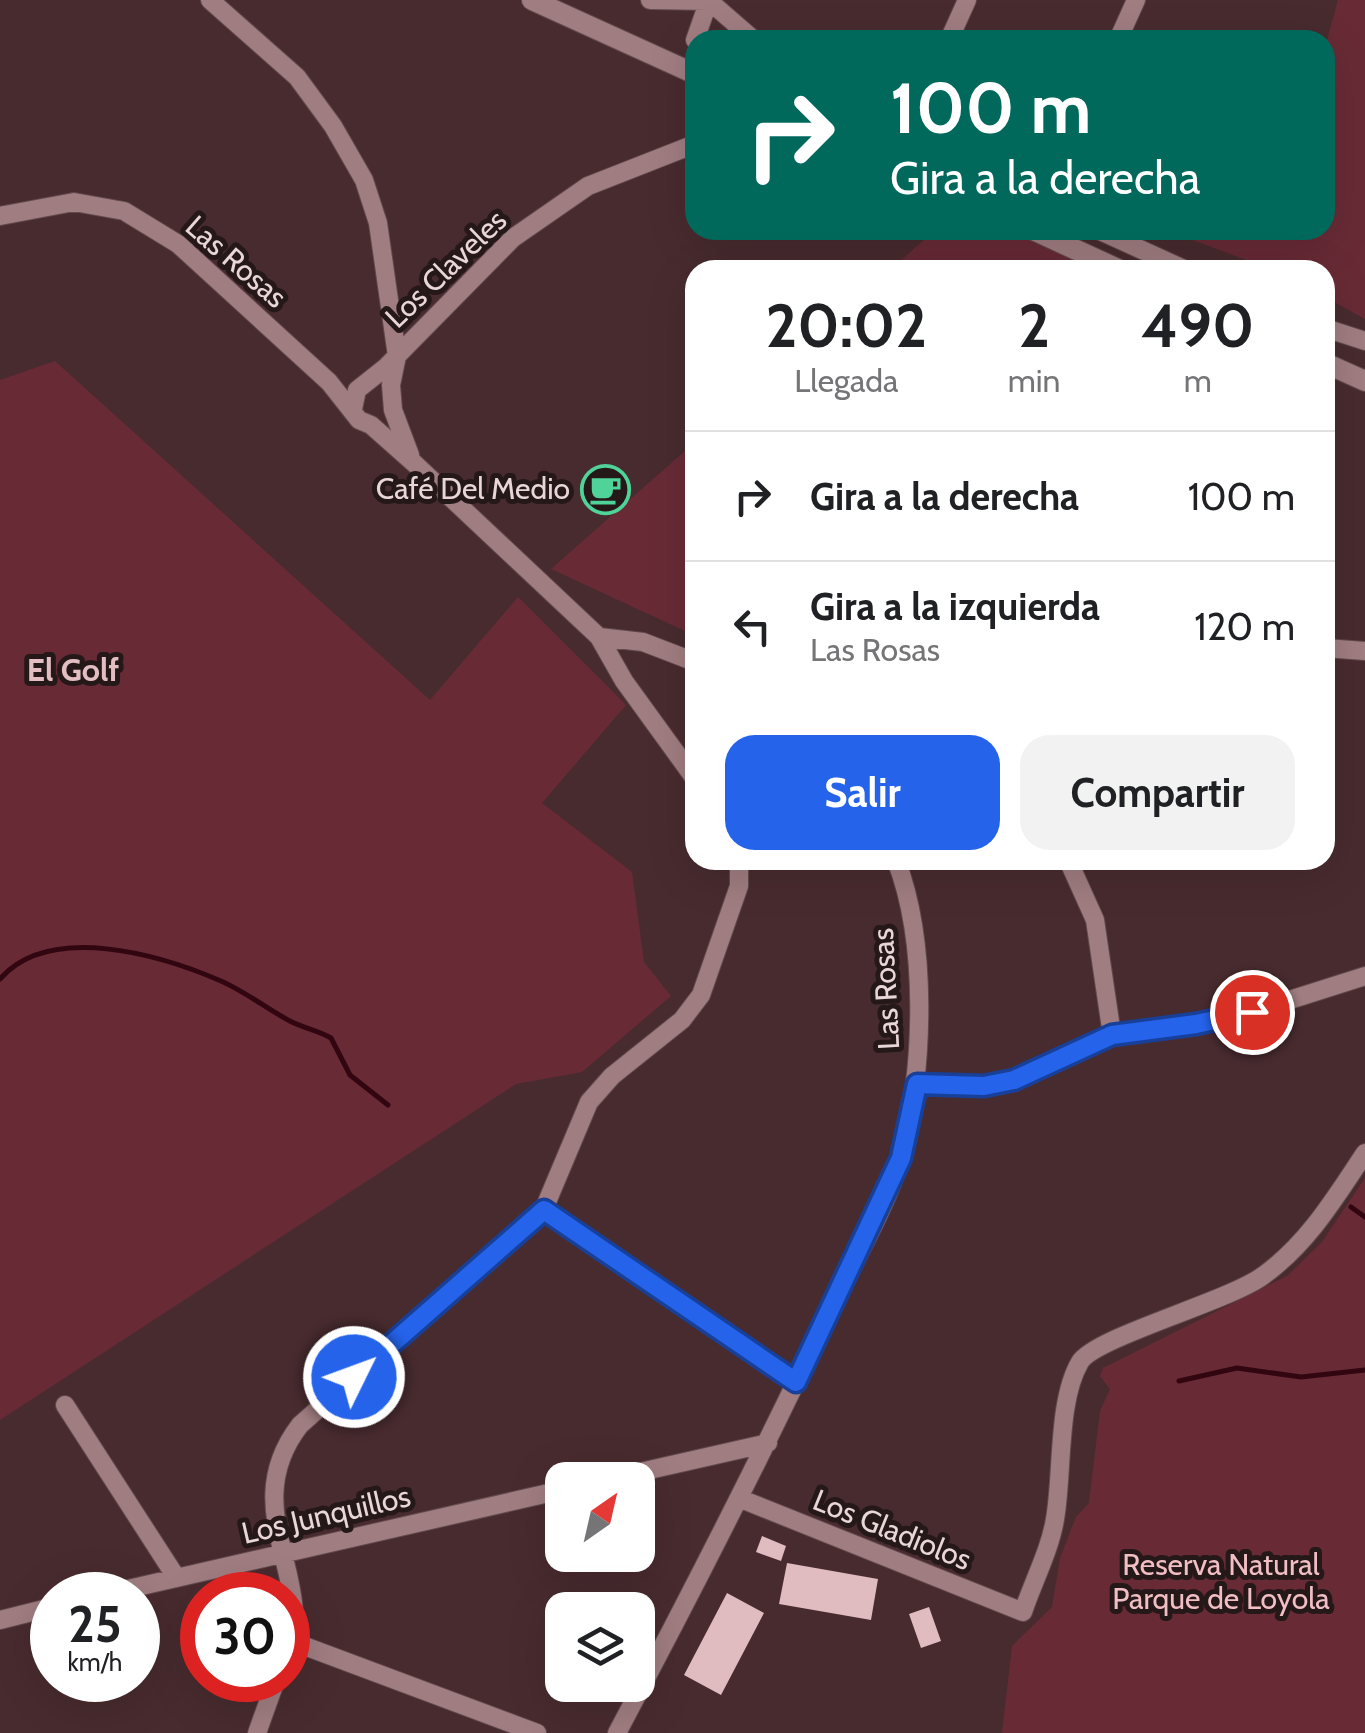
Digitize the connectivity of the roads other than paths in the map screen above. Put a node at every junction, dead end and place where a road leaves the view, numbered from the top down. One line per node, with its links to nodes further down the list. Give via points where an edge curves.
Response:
1 (210, 0): 18 (street, via 297,77 333,126 364,180 378,223)
2 (532, 0): 11 (street)
3 (650, 0): 4 (street)
4 (709, 0): 7 (street); 8 (street)
5 (967, 0): 9 (street)
6 (1136, 0): 10 (street)
7 (699, 30)
8 (743, 30)
9 (954, 30)
10 (1122, 30)
11 (685, 70)
12 (685, 148): 19 (street, Los Claveles, via 588,186 513,238)
13 (0, 216): 25 (street, Las Rosas, via 74,202 124,211 178,244)
14 (1055, 240): 16 (street)
15 (1120, 240): 17 (street)
16 (1098, 260)
17 (1164, 260)
18 (391, 313): 19 (street, via 403,328); 22 (street)
19 (421, 331): 22 (street, Los Claveles)
20 (1335, 331): 21 (street)
21 (1365, 341)
22 (396, 356): 26 (street, Los Claveles); 27 (street)
23 (1335, 368): 24 (street)
24 (1365, 381)
25 (330, 382): 26 (street); 28 (street, Las Rosas)
26 (363, 386): 27 (street, via 383,386); 28 (street)
27 (392, 403): 29 (street, via 384,421); 30 (street)
28 (352, 409): 29 (street)
29 (371, 425): 30 (street)
30 (415, 464): 31 (street)
31 (599, 638): 34 (street, via 643,642); 35 (street)
32 (1335, 649): 33 (street)
33 (1365, 651)
34 (685, 658)
35 (685, 764)
36 (739, 870): 43 (street, via 740,886 701,996 589,1102)
37 (900, 870): 41 (street, Las Rosas, via 914,954)
38 (1072, 870): 40 (street, via 1095,920)
39 (1365, 976): 40 (street, via 1252,1012)
40 (1112, 1035): 41 (street, via 1014,1080)
41 (917, 1084): 44 (street, Las Rosas, via 901,1158)
42 (1365, 1153): 49 (street, Los Gladiolos, via 1306,1240 1261,1278 1104,1343 1081,1360 1069,1396 1055,1522 1022,1612)
43 (544, 1210): 44 (street); 50 (street, via 283,1447 274,1481)
44 (796, 1382): 46 (street, Las Rosas)
45 (66, 1405): 52 (street)
46 (768, 1442): 47 (street); 49 (street, Las Rosas)
47 (655, 1468)
48 (545, 1494): 50 (street, Los Junquillos)
49 (741, 1499): 60 (street, Las Rosas)
50 (282, 1554): 51 (street); 52 (street, Los Junquillos)
51 (285, 1572)
52 (176, 1577): 53 (street, Los Junquillos)
53 (160, 1581)
54 (30, 1612): 55 (street)
55 (0, 1620)
56 (310, 1653): 59 (street)
57 (268, 1702): 58 (street)
58 (256, 1733)
59 (537, 1733)
60 (617, 1733)

